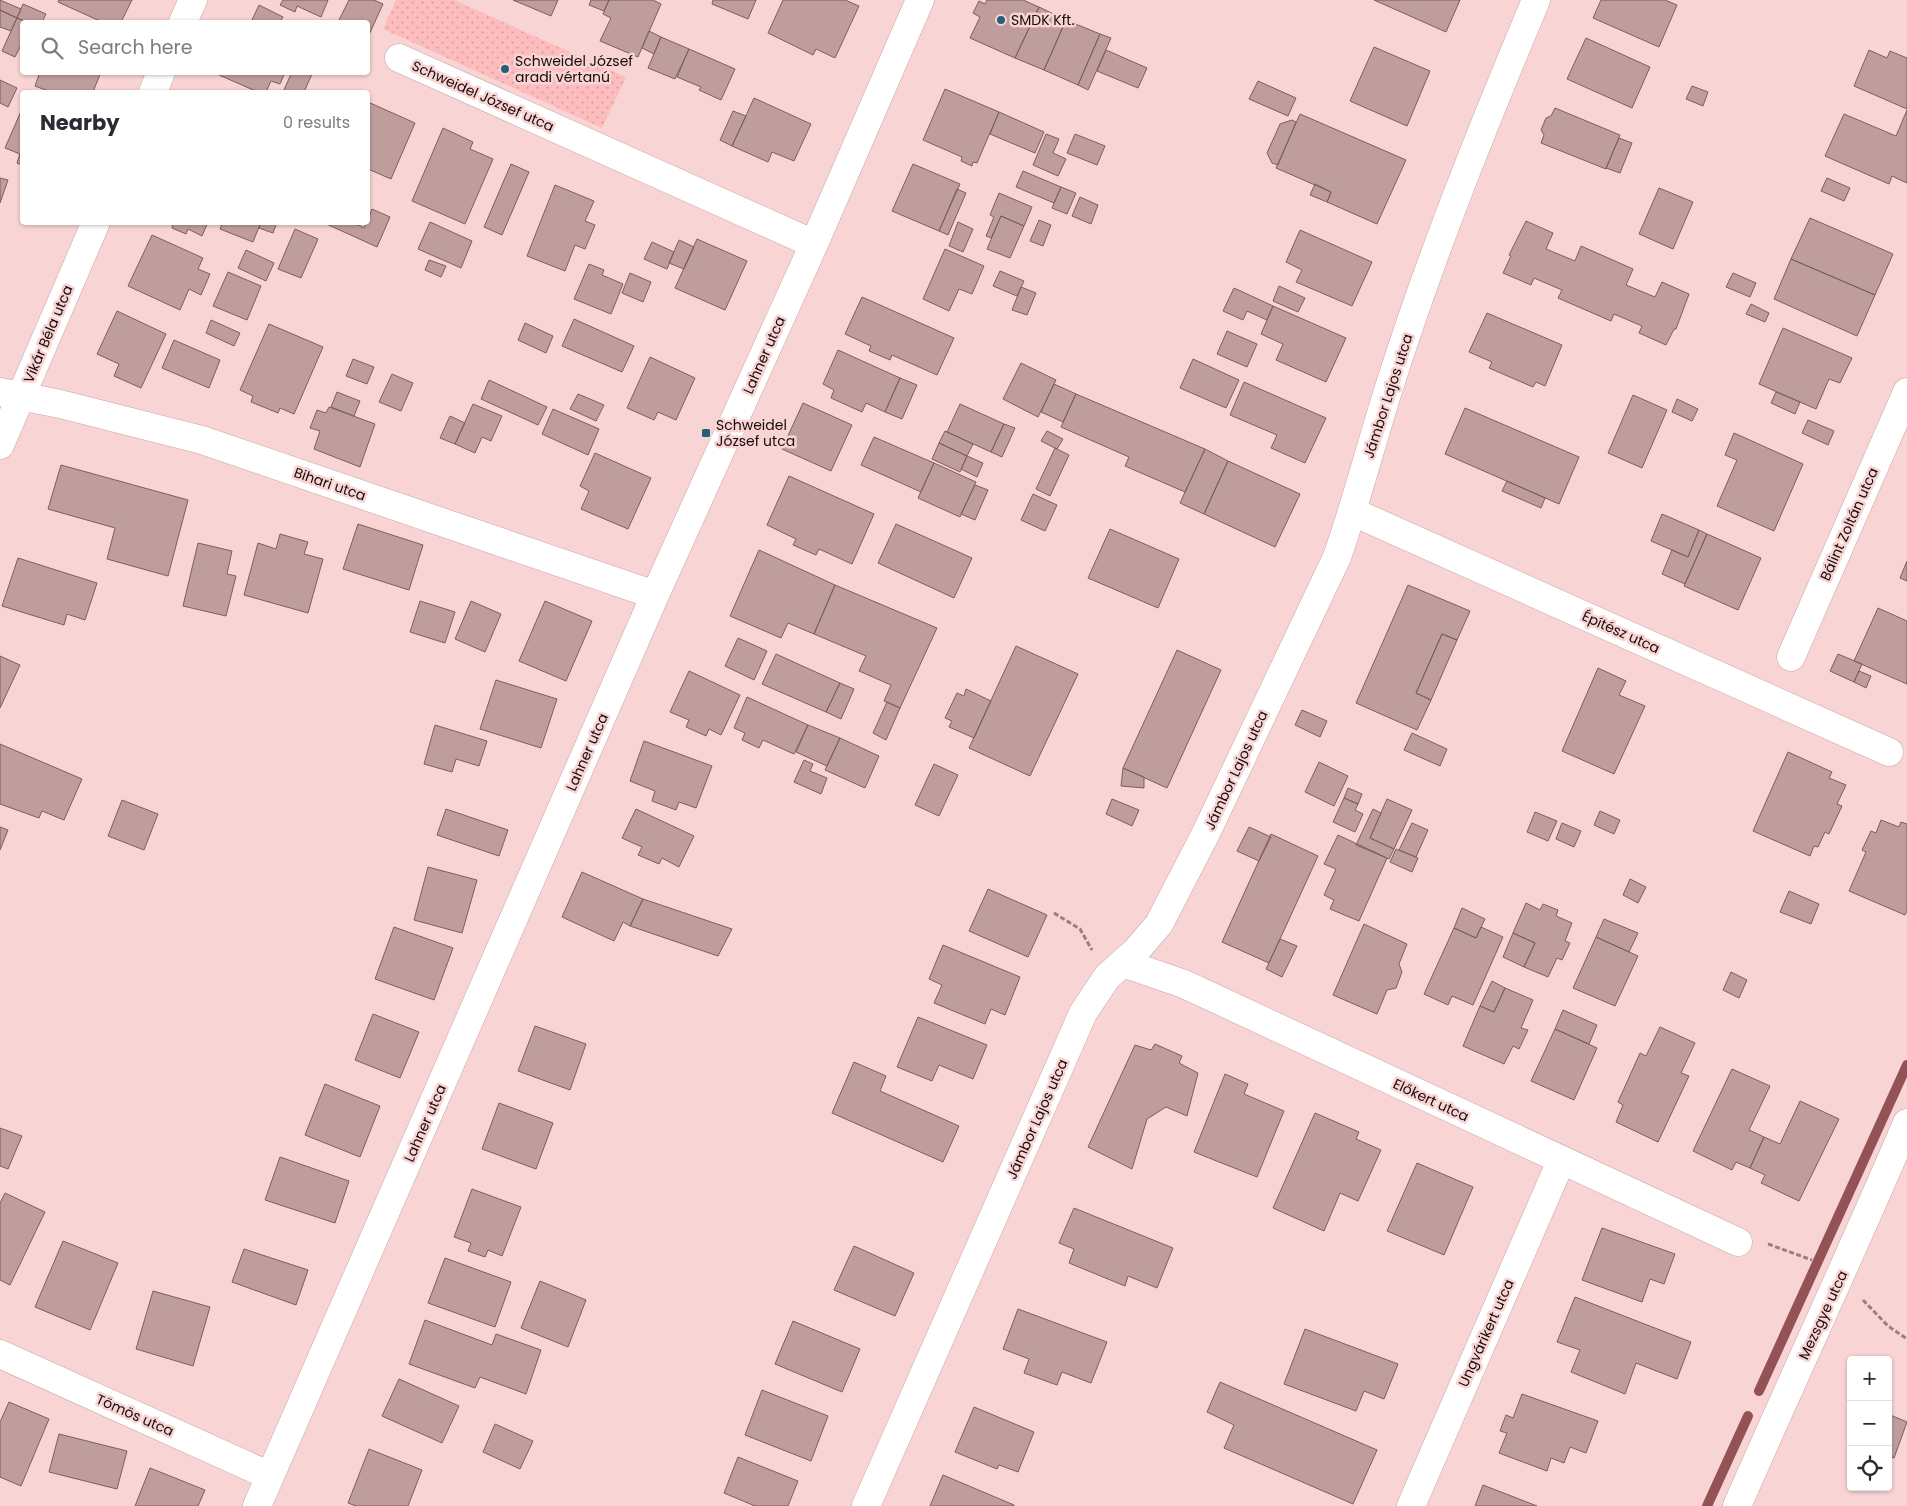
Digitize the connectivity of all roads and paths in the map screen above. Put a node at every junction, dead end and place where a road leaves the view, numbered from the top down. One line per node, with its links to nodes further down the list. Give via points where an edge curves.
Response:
1 (193, 0): 4 (street)
2 (920, 0): 9 (street, Lahner utca)
3 (1536, 0): 13 (street, Jámbor Lajos utca, via 1471,156 1387,394)
4 (184, 20)
5 (398, 58): 9 (street, Schweidel József utca)
6 (160, 75): 7 (street)
7 (154, 90)
8 (95, 225): 11 (street, Vikár Béla utca)
9 (814, 244): 14 (street, Lahner utca)
10 (1907, 392): 15 (street, Bálint Zoltán utca)
11 (11, 395): 12 (street, Vikár Béla utca); 14 (street, Bihari utca, via 202,440)
12 (0, 444)
13 (1353, 512): 16 (street, Építész utca); 17 (street, Jámbor Lajos utca, via 1337,557 1197,851 1159,924)
14 (655, 595): 25 (street, Lahner utca)
15 (1791, 657)
16 (1890, 752)
17 (1123, 962): 19 (street, Előkert utca, via 1184,984); 27 (street, Jámbor Lajos utca, via 1107,977 1083,1013)
18 (1907, 1123): 22 (street, Mezsgye utca)
19 (1561, 1161): 20 (street, Előkert utca); 28 (street, Ungvárikert utca)
20 (1738, 1242): 21 (path, via 1769,1244)
21 (1807, 1258)
22 (1842, 1275): 23 (path, via 1888,1326); 29 (street, Mezsgye utca)
23 (1907, 1339)
24 (0, 1354): 25 (street, Tömös utca)
25 (270, 1476): 26 (street, Lahner utca)
26 (257, 1506)
27 (866, 1506)
28 (1411, 1506)
29 (1737, 1506)

